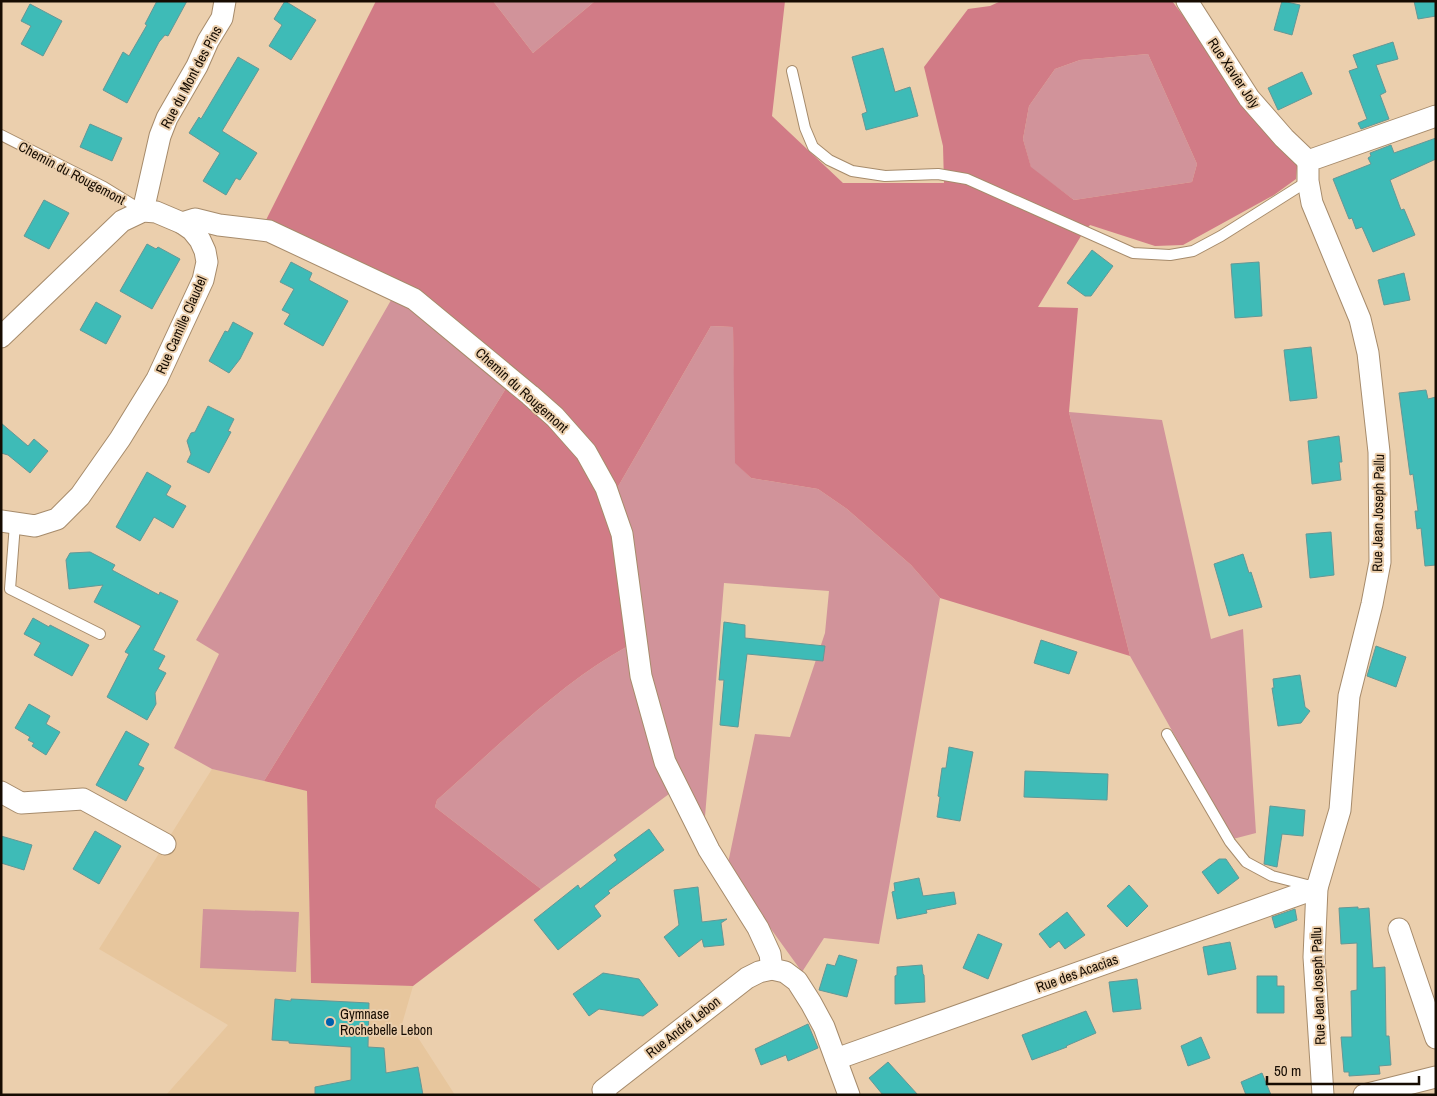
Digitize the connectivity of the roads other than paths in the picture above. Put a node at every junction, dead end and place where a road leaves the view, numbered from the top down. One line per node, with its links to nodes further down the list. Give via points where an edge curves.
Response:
1 (225, 1): 7 (street, Rue du Mont des Pins, via 222,18 167,118 144,197)
2 (1187, 1): 6 (street, Rue Xavier Joly, via 1249,98)
3 (792, 71): 6 (lane, via 805,128 813,147 829,160 852,171 885,176 938,174 967,179 1133,253 1170,256 1193,251 1221,236)
4 (1436, 116): 6 (street)
5 (1, 135): 7 (lane, Chemin du Rougemont, via 104,186)
6 (1308, 171): 15 (street, Rue Jean Joseph Pallu, via 1312,202 1360,319 1368,353 1379,461 1380,562 1349,696 1340,810)
7 (143, 211): 8 (street, Rue Camille Claudel, via 156,212); 9 (street, via 122,220)
8 (182, 223): 10 (street, Rue Camille Claudel, via 200,240 207,262 203,280 157,379 80,496 57,519 35,526); 17 (street, Chemin du Rougemont, via 195,220 269,231 414,299 555,417 586,452 606,488 622,534 641,676 665,762 709,850 758,928 770,954)
9 (1, 337)
10 (8, 522): 11 (lane, via 10,589)
11 (100, 634)
12 (1167, 734): 15 (lane, via 1230,842 1246,862 1272,876)
13 (1, 792): 14 (street, via 21,803 83,799)
14 (165, 844)
15 (1317, 888): 19 (street, Rue des Acacias); 23 (street, Rue Jean Joseph Pallu, via 1314,957)
16 (1400, 929): 18 (street)
17 (772, 969): 19 (street, via 785,972 797,981 824,1027); 21 (street, Rue André Lebon, via 747,978)
18 (1436, 1038)
19 (836, 1059): 22 (street)
20 (1436, 1077): 24 (street)
21 (601, 1093)
22 (849, 1095)
23 (1323, 1095)
24 (1364, 1095)

